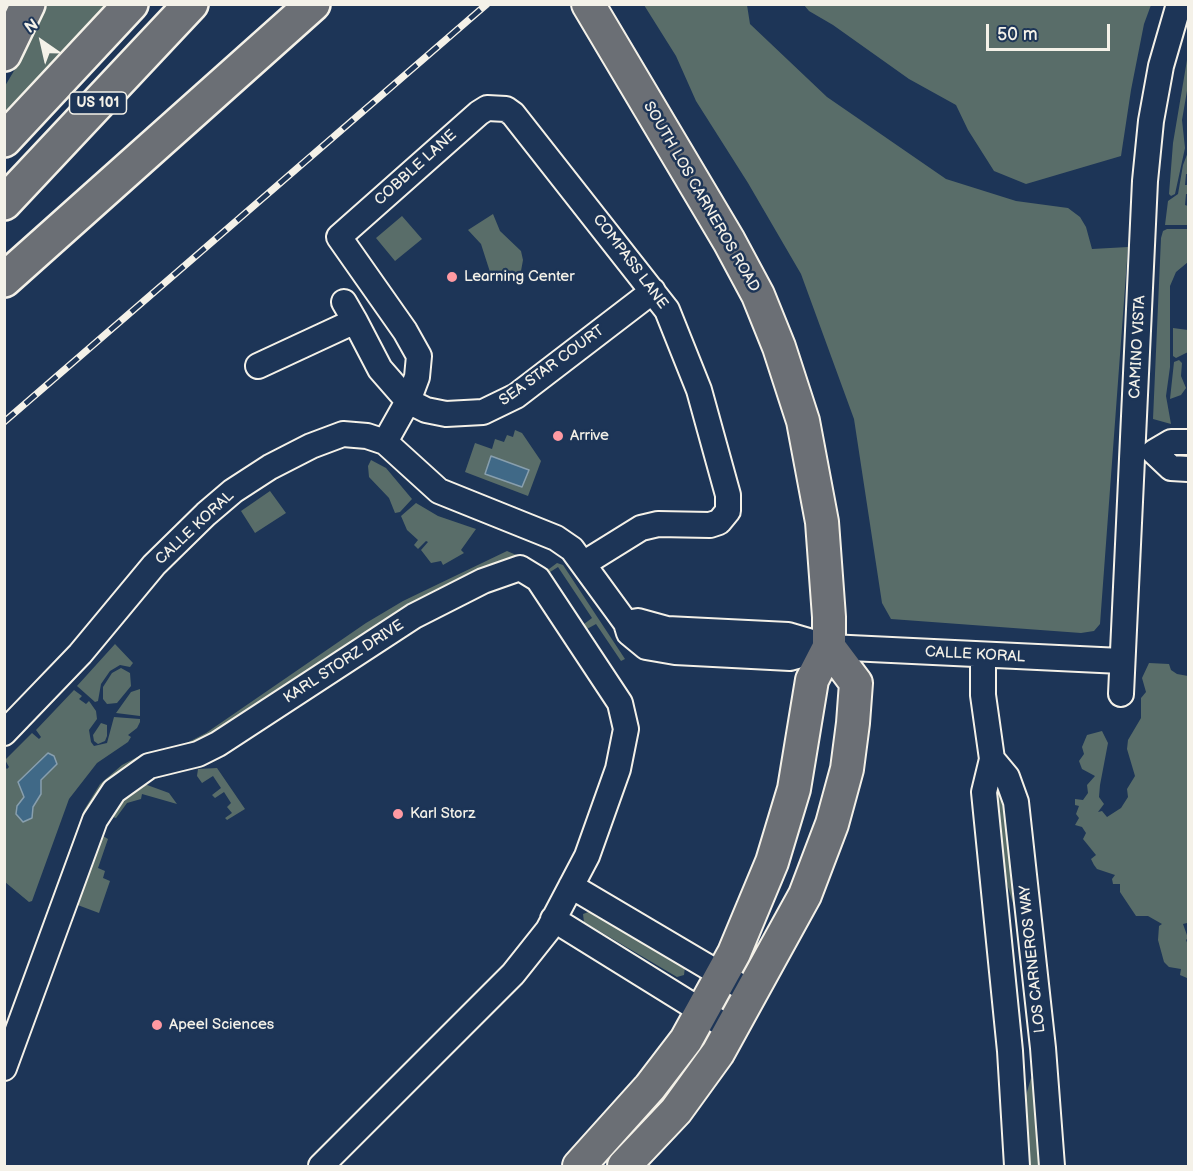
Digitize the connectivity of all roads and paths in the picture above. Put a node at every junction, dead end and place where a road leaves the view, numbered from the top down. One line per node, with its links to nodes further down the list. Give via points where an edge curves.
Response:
1 (28, 4): 7 (highway)
2 (131, 4): 9 (highway, US 101)
3 (191, 4): 10 (highway, US 101)
4 (314, 4): 11 (highway)
5 (588, 4): 20 (main road, SOUTH LOS CARNEROS ROAD, via 729,241 758,295 779,347 803,421 822,522)
6 (1179, 4): 17 (street, CAMINO VISTA, via 1161,66 1145,181)
7 (4, 54)
8 (497, 107): 12 (street, COMPASS LANE, via 513,114); 14 (street, COBBLE LANE, via 479,113 339,237 414,344 418,367)
9 (4, 140)
10 (4, 203)
11 (4, 280)
12 (653, 291): 14 (street, SEA STAR COURT, via 500,406 446,414); 19 (street, COMPASS LANE, via 671,318 699,390 723,471 729,508 726,516 711,525 658,524 641,528)
13 (258, 366): 14 (street, via 349,311 380,369)
14 (408, 401): 15 (street)
15 (385, 442): 19 (street, CALLE KORAL, via 439,491 556,538 572,549); 24 (street, CALLE KORAL, via 355,434 332,437 290,456 233,491 154,565 80,654)
16 (1188, 442): 17 (street, via 1171,442)
17 (1143, 452): 18 (street, via 1171,468); 22 (street, CAMINO VISTA)
18 (1188, 469)
19 (583, 564): 20 (street, CALLE KORAL, via 626,623 629,633 646,647 790,658)
20 (829, 647): 21 (street, CALLE KORAL); 28 (main road, SOUTH LOS CARNEROS ROAD, via 812,680 794,789 772,862); 29 (main road, via 856,683 847,769 832,824 805,895)
21 (983, 655): 22 (street, CALLE KORAL); 25 (street, LOS CARNEROS WAY, via 983,696)
22 (1121, 661): 23 (street, CAMINO VISTA)
23 (1121, 694)
24 (4, 733)
25 (992, 759): 32 (street, LOS CARNEROS WAY, via 1007,777 1016,801); 33 (street, LOS CARNEROS WAY, via 984,792)
26 (571, 886): 27 (street, KARL STORZ DRIVE); 28 (street); 34 (street, KARL STORZ DRIVE, via 587,856 618,769 625,715 538,579 520,568 387,632 218,744 198,754 148,766 114,791 95,820)
27 (553, 920): 30 (street); 35 (street, KARL STORZ DRIVE, via 513,974)
28 (723, 976): 29 (street); 30 (main road, SOUTH LOS CARNEROS ROAD)
29 (752, 993): 31 (main road)
30 (703, 1012): 31 (street); 36 (main road, SOUTH LOS CARNEROS ROAD, via 650,1087)
31 (732, 1030): 37 (main road, via 676,1111)
32 (1042, 1048): 33 (street); 39 (street, LOS CARNEROS WAY)
33 (1010, 1051): 38 (street, LOS CARNEROS WAY)
34 (4, 1068)
35 (321, 1167)
36 (579, 1167)
37 (624, 1167)
38 (1017, 1167)
39 (1052, 1167)

